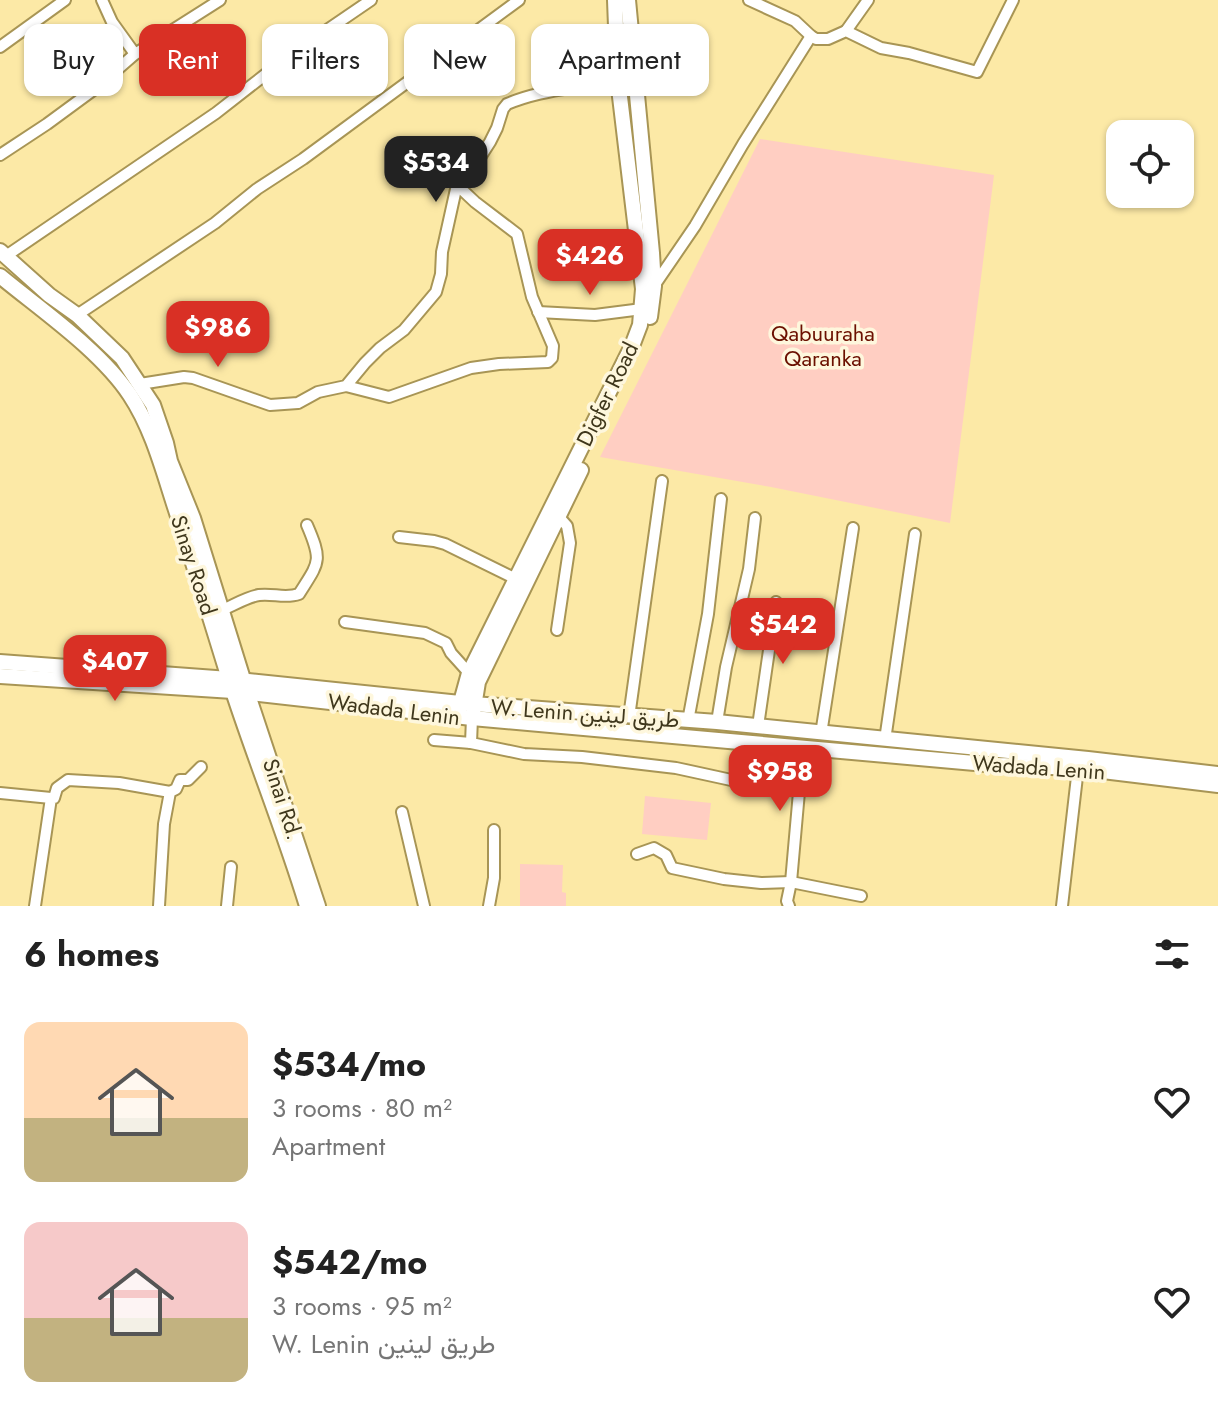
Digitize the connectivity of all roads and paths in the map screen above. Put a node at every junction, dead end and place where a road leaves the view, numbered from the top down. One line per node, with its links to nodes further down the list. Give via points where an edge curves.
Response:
1 (65, 0): 14 (street)
2 (102, 0): 15 (street)
3 (220, 0): 15 (street)
4 (371, 0): 20 (street, via 216,113)
5 (519, 0): 25 (street, via 215,223)
6 (615, 0): 11 (main road, Digfer Road)
7 (628, 0): 22 (main road, Digfer Road)
8 (749, 0): 13 (street, via 795,21)
9 (868, 0): 12 (street)
10 (1013, 0): 12 (street, via 977,72 881,48)
11 (616, 24)
12 (846, 31): 13 (street, via 828,39)
13 (811, 36): 22 (street)
14 (0, 47)
15 (135, 54): 18 (street)
16 (531, 96): 19 (street, via 507,104 490,142)
17 (620, 96): 23 (main road, Digfer Road)
18 (0, 155)
19 (458, 186): 24 (street, via 517,234); 27 (street, via 436,292)
20 (3, 254): 25 (main road, Sinay Road)
21 (0, 276): 45 (main road, Sinay Road, via 96,357 130,395 156,450)
22 (654, 286): 30 (main road, Digfer Road, via 644,339)
23 (642, 309): 24 (street, via 595,315); 36 (main road, Digfer Road, via 632,346)
24 (538, 312): 27 (street, via 553,346 548,362 471,368 389,397)
25 (77, 315): 26 (main road, Sinay Road, via 122,358)
26 (140, 384): 27 (street, via 193,378 270,405 298,403); 38 (main road, Sinay Road, via 153,405)
27 (346, 386)
28 (662, 481): 47 (street)
29 (721, 499): 48 (street, via 708,614)
30 (559, 517): 40 (street, via 570,543); 46 (main road, Digfer Road)
31 (755, 518): 49 (street)
32 (307, 525): 38 (street, via 317,566 299,594 261,595)
33 (853, 528): 51 (street)
34 (915, 534): 53 (street)
35 (399, 537): 36 (street, via 445,544)
36 (516, 579): 42 (main road, Digfer Road)
37 (776, 602): 50 (street)
38 (222, 610): 45 (main road, Sinay Road)
39 (345, 622): 42 (street, via 425,633 446,643)
40 (557, 630)
41 (0, 662): 44 (main road)
42 (469, 673): 46 (main road, Digfer Road)
43 (0, 676): 44 (main road)
44 (86, 676): 45 (main road)
45 (238, 686): 46 (main road, W. Lenin طريق لينين, via 340,689); 59 (main road, Sinay Road)
46 (466, 710): 47 (main road, W. Lenin طريق لينين); 54 (street); 55 (main road, Wadada Lenin)
47 (629, 717): 48 (main road, W. Lenin طريق لينين)
48 (688, 721): 49 (main road, W. Lenin طريق لينين)
49 (717, 722): 50 (main road, W. Lenin طريق لينين)
50 (758, 726): 51 (main road, W. Lenin طريق لينين)
51 (821, 734): 53 (main road, W. Lenin طريق لينين)
52 (434, 740): 54 (street)
53 (885, 740): 58 (main road, W. Lenin طريق لينين)
54 (471, 743): 60 (street, via 524,754 676,768 745,783)
55 (803, 747): 57 (main road, Wadada Lenin); 60 (street)
56 (201, 767): 62 (street)
57 (1078, 768): 61 (main road, Wadada Lenin); 79 (street)
58 (1218, 774)
59 (270, 776): 74 (main road, Sinay Road); 75 (main road, Sinai Rd.)
60 (800, 780): 69 (street)
61 (1218, 785)
62 (170, 792): 64 (street, via 68,780); 72 (street)
63 (0, 793): 64 (street)
64 (51, 798): 71 (street)
65 (402, 812): 76 (street)
66 (494, 830): 77 (street)
67 (637, 854): 69 (street, via 654,848 666,855 672,868 724,879)
68 (231, 867): 73 (street)
69 (791, 882): 70 (street); 78 (street)
70 (861, 896)
71 (35, 906)
72 (159, 906)
73 (227, 906)
74 (307, 906)
75 (318, 906)
76 (424, 906)
77 (489, 906)
78 (789, 906)
79 (1062, 906)

